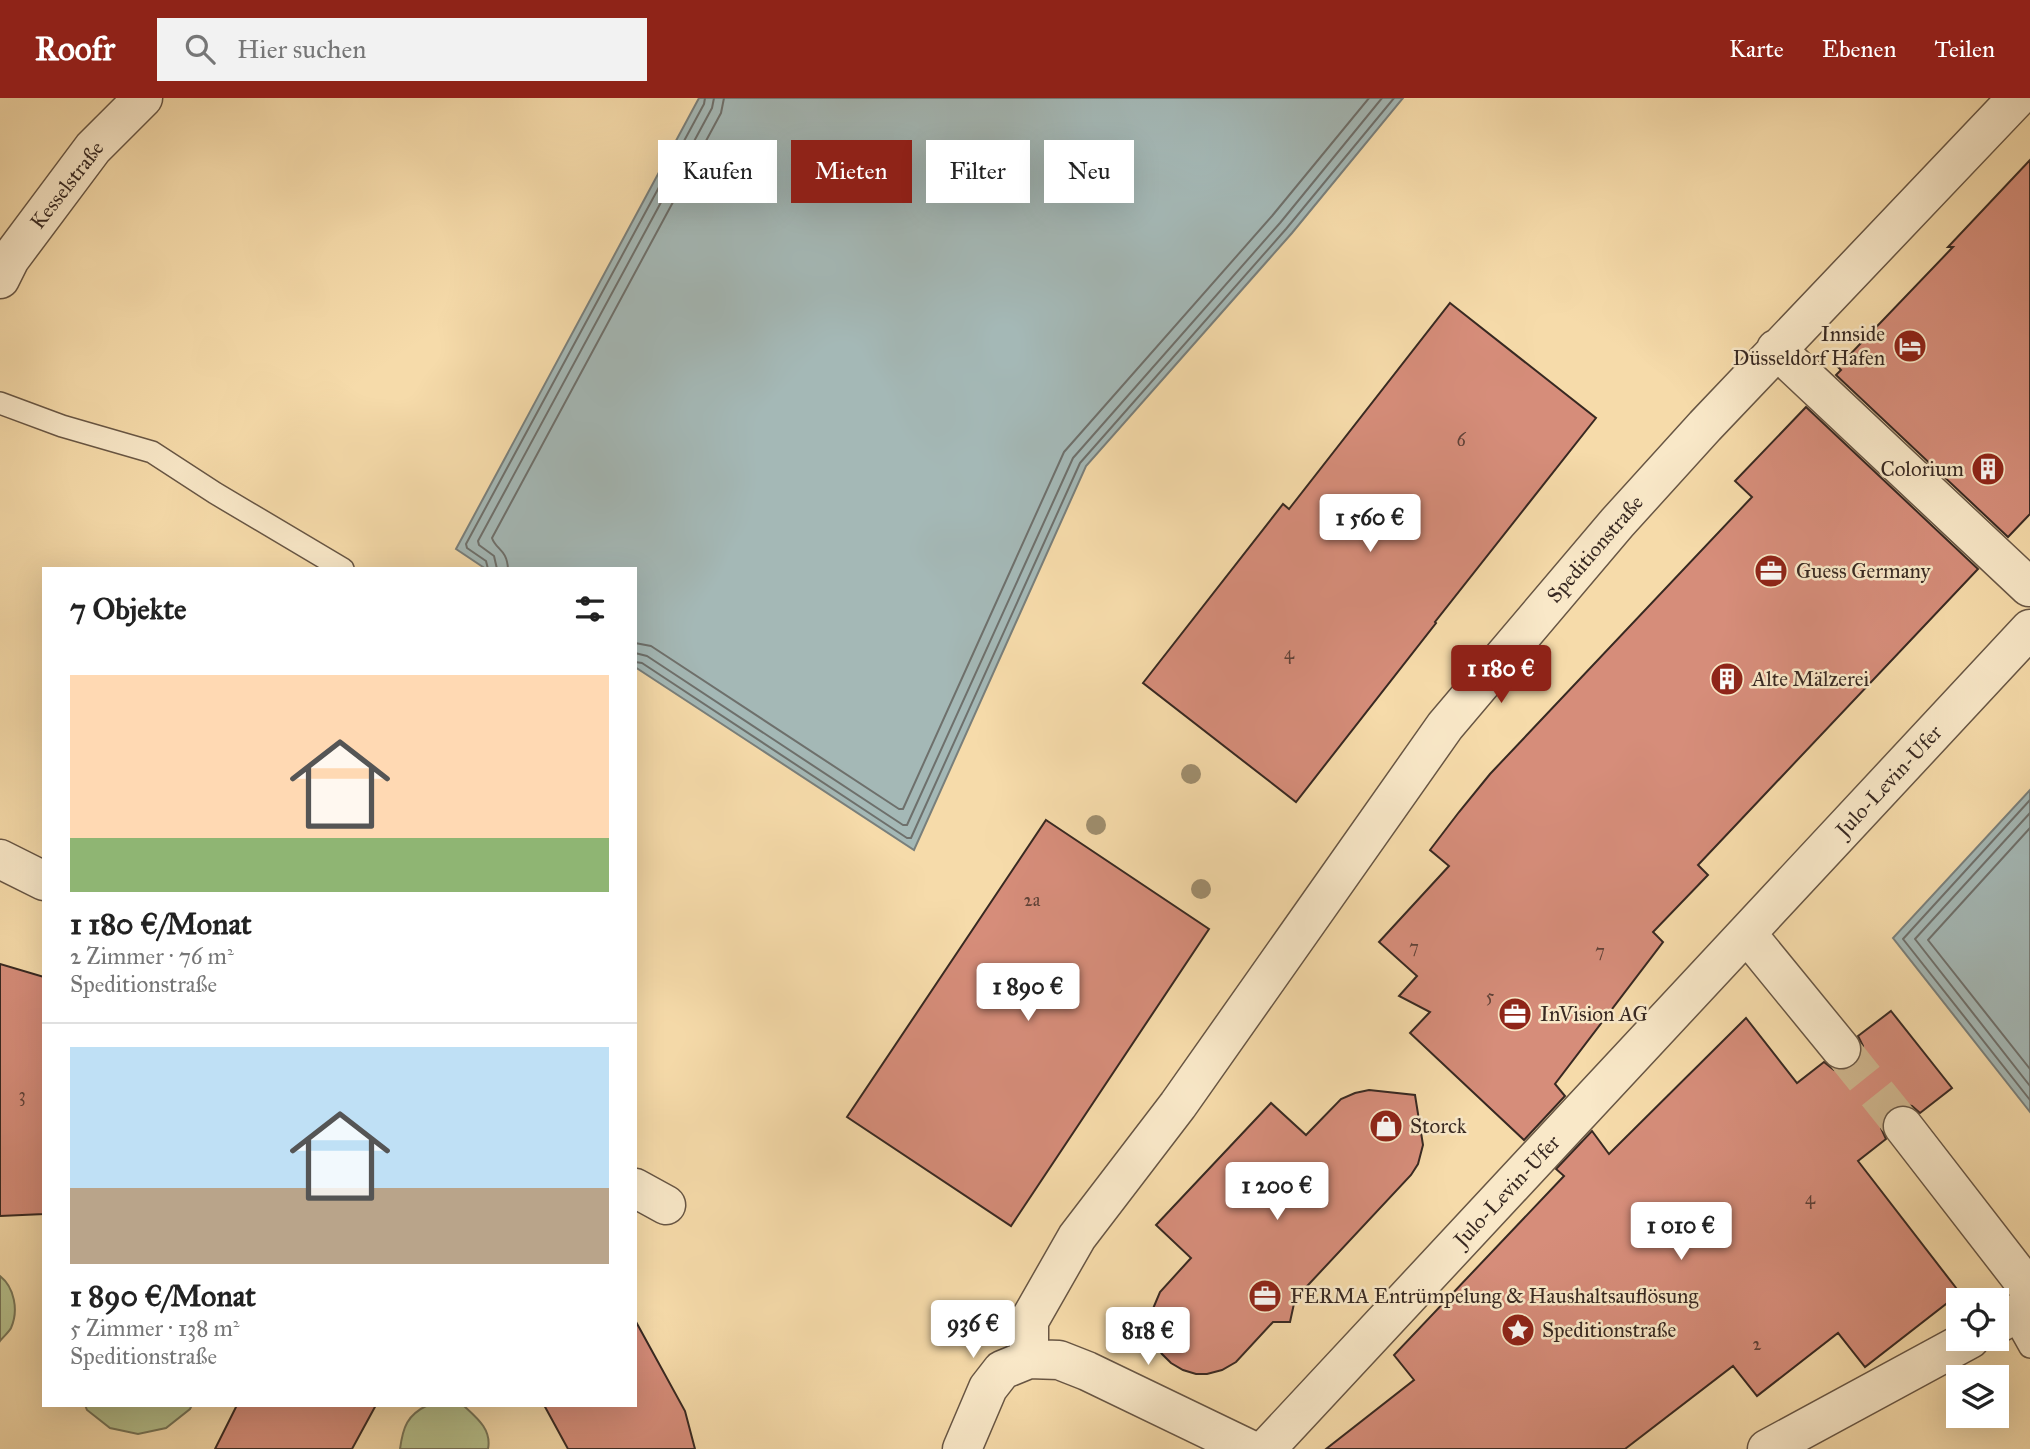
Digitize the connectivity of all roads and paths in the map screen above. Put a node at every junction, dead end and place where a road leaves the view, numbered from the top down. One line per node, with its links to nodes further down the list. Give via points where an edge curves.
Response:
1 (142, 98): 3 (street, Kesselstraße, via 93,148)
2 (2017, 98): 4 (street, Speditionstraße)
3 (0, 279)
4 (1776, 349): 7 (street); 16 (street, Speditionstraße, via 1616,523 1445,726 1178,1105 1077,1237 1029,1321)
5 (0, 403): 6 (lane, via 152,452)
6 (340, 567)
7 (2029, 587)
8 (2030, 629): 11 (street, Julo-Levin-Ufer)
9 (0, 859): 10 (street)
10 (42, 880)
11 (1747, 934): 12 (street); 19 (street, Julo-Levin-Ufer)
12 (1841, 1049)
13 (1903, 1126): 14 (street)
14 (2020, 1316)
15 (1948, 1351): 20 (street)
16 (1029, 1359): 17 (street, via 1002,1370 988,1388); 18 (street, via 1059,1360 1087,1371)
17 (969, 1440)
18 (1249, 1449)
19 (1266, 1449)
20 (1767, 1449)

